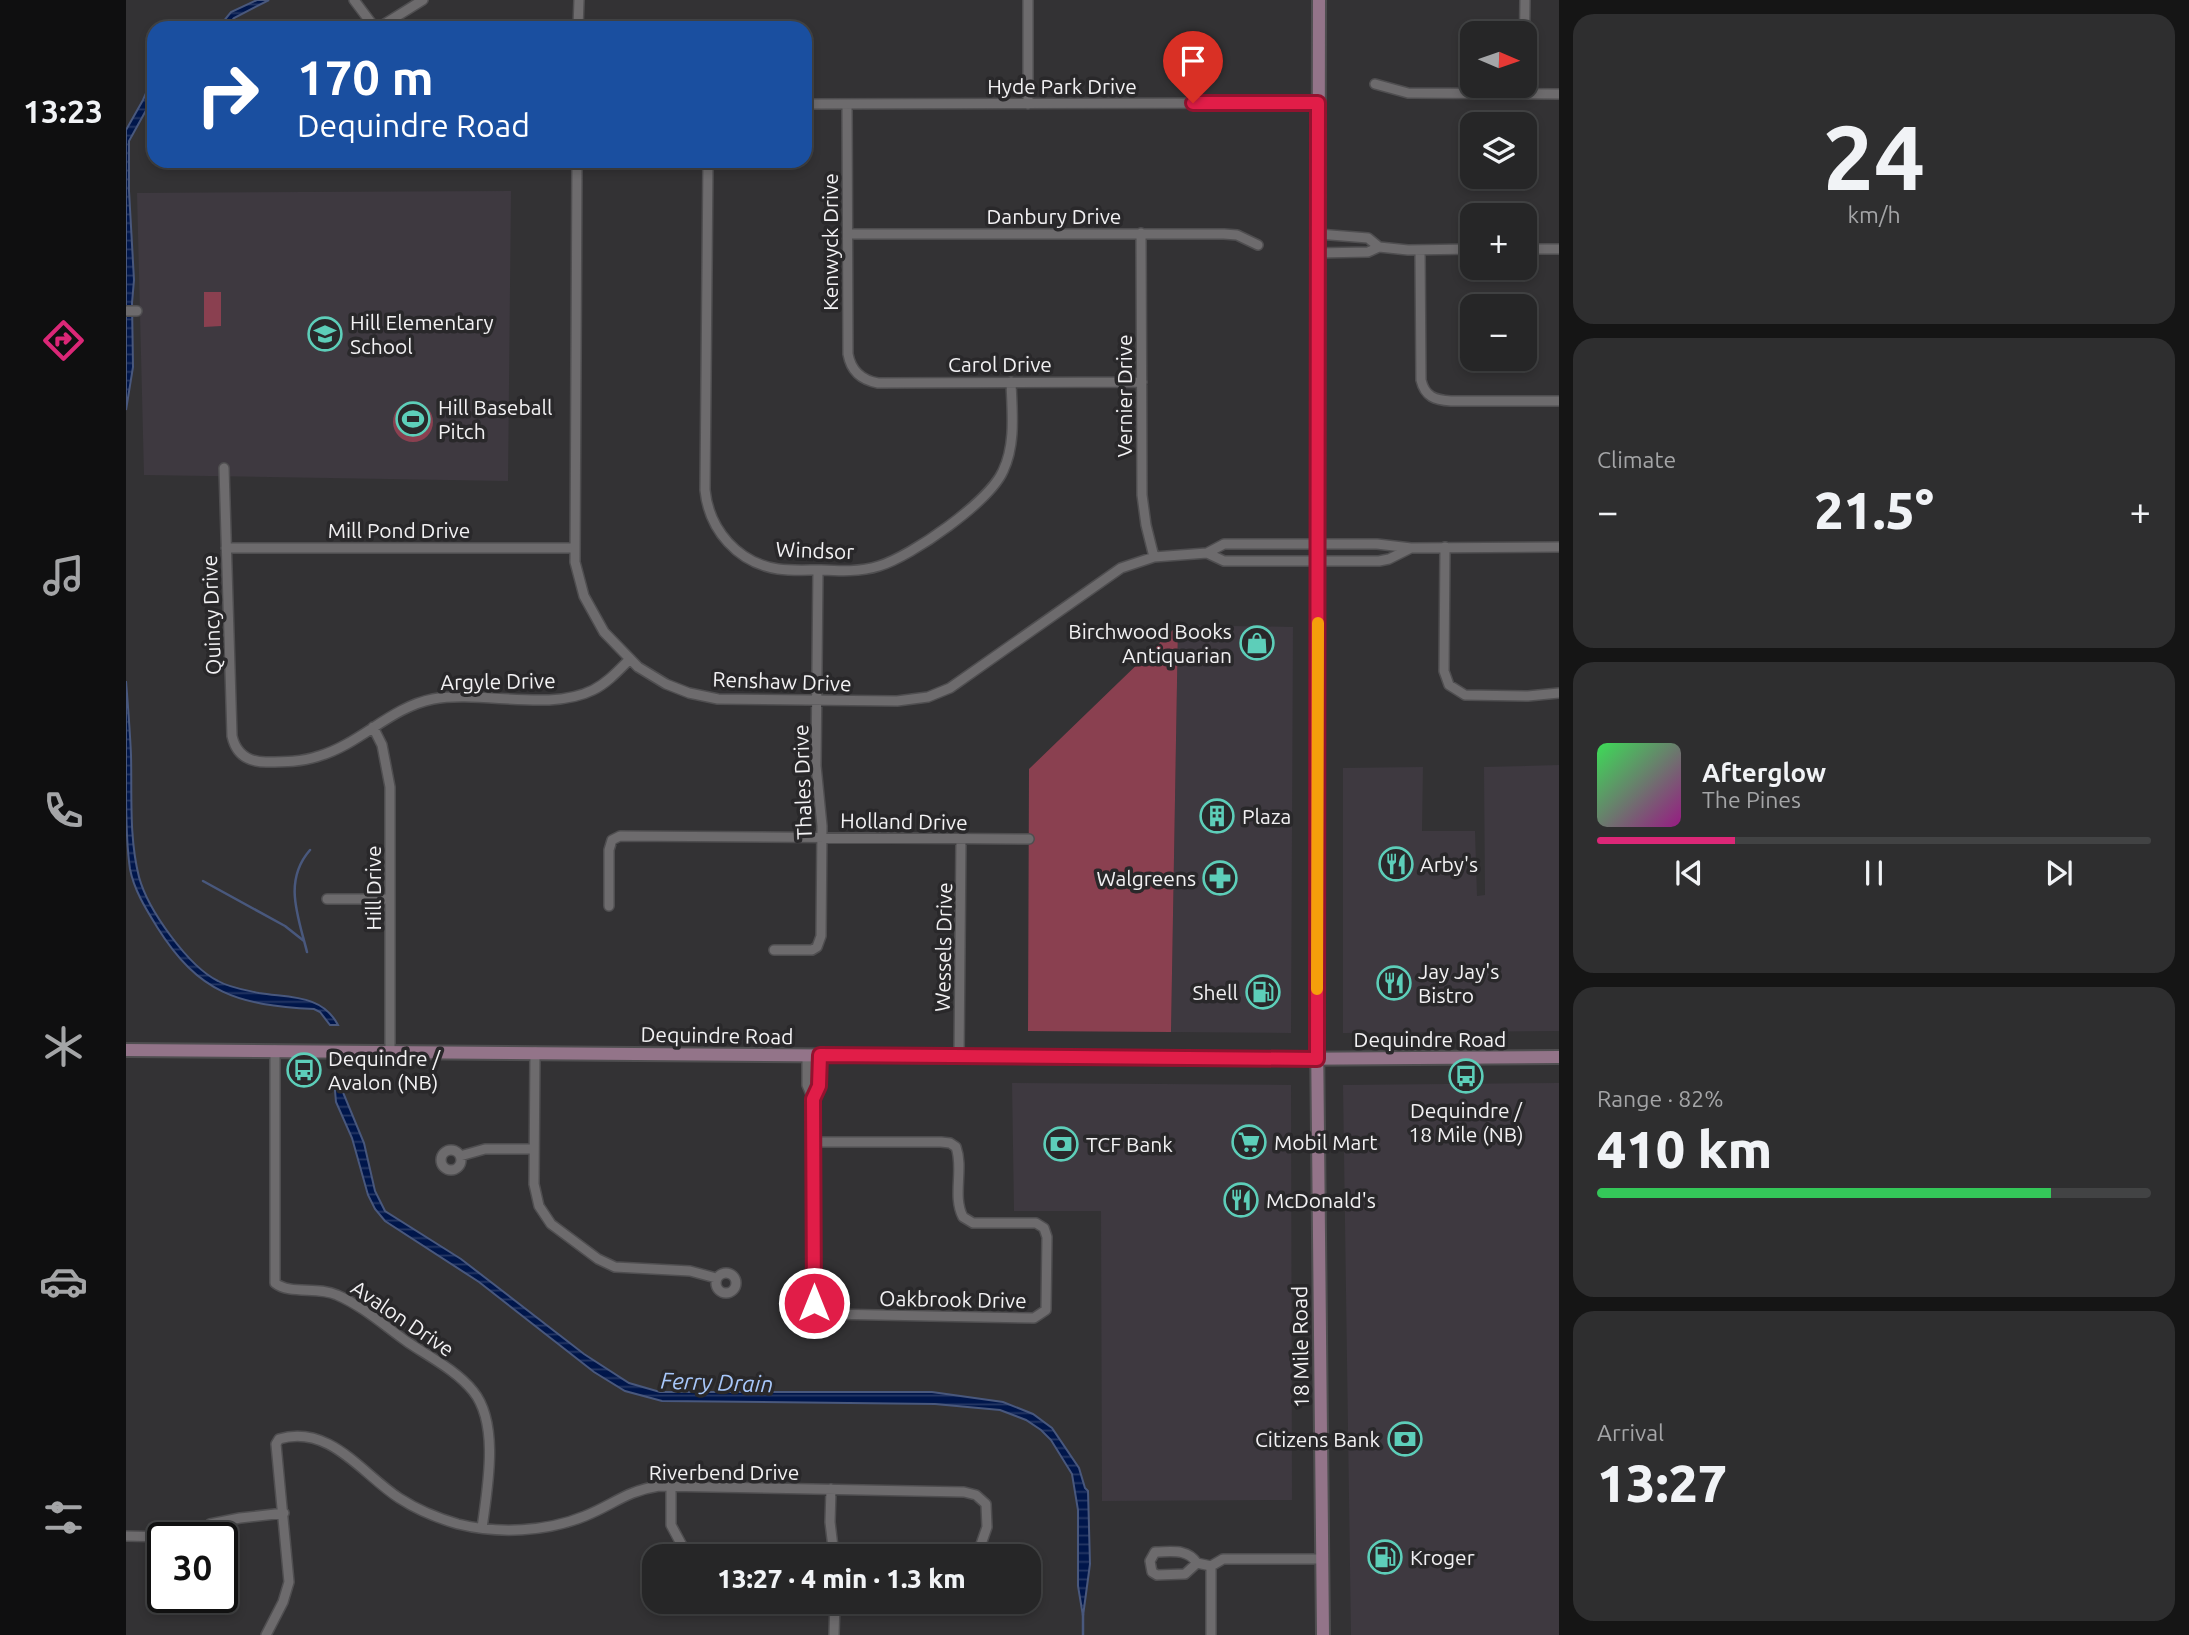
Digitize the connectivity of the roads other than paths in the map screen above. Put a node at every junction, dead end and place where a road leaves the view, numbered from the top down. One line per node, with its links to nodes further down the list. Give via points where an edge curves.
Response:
1 (354, 0): 7 (street)
2 (423, 0): 8 (street)
3 (579, 0): 9 (street)
4 (1028, 0): 18 (street)
5 (1319, 0): 15 (main road, 18 Mile Road)
6 (1525, 0): 10 (street)
7 (371, 21)
8 (388, 21)
9 (578, 21)
10 (1525, 21)
11 (1375, 84): 13 (street, via 1408,93)
12 (1537, 91): 14 (street)
13 (1460, 92)
14 (1559, 94)
15 (1318, 103): 18 (street, Hyde Park Drive); 23 (main road, 18 Mile Road)
16 (812, 104): 17 (street, Hyde Park Drive)
17 (847, 104): 18 (street, Hyde Park Drive); 22 (street, Kenwyck Drive)
18 (1028, 104)
19 (577, 168): 40 (street, Renshaw Drive)
20 (708, 168): 45 (street, Windsor, via 707,506 722,536 744,556 781,570)
21 (1142, 233): 22 (street, Danbury Drive); 24 (street, Danbury Drive, via 1237,235); 33 (street, Vernier Drive)
22 (848, 234): 31 (street, Kenwyck Drive, via 848,354)
23 (1318, 234): 25 (street, via 1368,238); 30 (main road, 18 Mile Road)
24 (1258, 245)
25 (1379, 247): 29 (street); 30 (street, via 1368,252)
26 (1460, 249): 29 (street)
27 (1537, 249): 28 (street)
28 (1559, 249)
29 (1420, 250): 34 (street, via 1421,380 1427,395 1440,401)
30 (1318, 253): 36 (main road, 18 Mile Road)
31 (860, 377): 32 (street, Carol Drive, via 878,383)
32 (1011, 382): 33 (street, Carol Drive); 45 (street, Windsor, via 1008,459 985,496 894,560 859,570)
33 (1142, 382): 43 (street, Vernier Drive, via 1142,495)
34 (1559, 401)
35 (224, 468): 39 (street, Quincy Drive)
36 (1318, 543): 41 (street, Renshaw Drive); 42 (street, Renshaw Drive, via 1224,544); 44 (main road, 18 Mile Road)
37 (1445, 547): 38 (street, Renshaw Drive); 41 (street, Renshaw Drive); 47 (street, via 1444,671 1449,685 1465,695)
38 (1559, 547)
39 (226, 548): 40 (street, Mill Pond Drive); 50 (street, Quincy Drive, via 232,736)
40 (573, 548): 46 (street, Renshaw Drive, via 589,607 611,643)
41 (1411, 548): 44 (street, Renshaw Drive, via 1379,561)
42 (1207, 552): 43 (street, Renshaw Drive); 44 (street, Renshaw Drive, via 1224,561)
43 (1154, 557): 48 (street, Renshaw Drive, via 1106,576 942,692 907,701)
44 (1318, 562): 65 (main road, 18 Mile Road)
45 (818, 570): 48 (street, Thales Drive)
46 (629, 660): 48 (street, Renshaw Drive, via 666,684 701,696); 49 (street, Argyle Drive, via 601,685 576,696 436,698 412,705)
47 (1559, 693)
48 (817, 701): 51 (street, Thales Drive)
49 (373, 727): 50 (street, Argyle Drive, via 319,757 270,762); 55 (street, Hill Drive, via 389,778)
50 (245, 757)
51 (822, 837): 52 (street, Holland Drive); 56 (street, Holland Drive, via 625,836 612,840 608,850); 57 (street, Thales Drive, via 821,942 812,950)
52 (961, 839): 53 (street, Holland Drive); 63 (street, Wessels Drive)
53 (1029, 839)
54 (327, 899): 55 (street)
55 (390, 899): 60 (street, Hill Drive)
56 (609, 906)
57 (774, 950)
58 (126, 1049): 59 (main road, Dequindre Road)
59 (275, 1051): 60 (main road, Dequindre Road); 74 (street, Avalon Drive, via 275,1283 286,1289 341,1296 473,1391 485,1414 488,1433)
60 (390, 1052): 61 (main road, Dequindre Road)
61 (535, 1052): 62 (main road, Dequindre Road); 67 (street)
62 (813, 1055): 63 (main road, Dequindre Road); 66 (street, via 807,1085 813,1099)
63 (959, 1056): 65 (main road, Dequindre Road)
64 (1559, 1057): 65 (main road, Dequindre Road)
65 (1317, 1059): 80 (main road, 18 Mile Road)
66 (813, 1142): 66 (street, Oakbrook Drive, via 941,1142 956,1147 963,1217 973,1223 1036,1223 1044,1228 1047,1306 1043,1313 1034,1318 820,1311 814,1303)
67 (534, 1149): 68 (street, via 485,1149); 69 (street, via 536,1196 544,1216 565,1236 615,1267 690,1271)
68 (460, 1156)
69 (716, 1278)
70 (671, 1486): 71 (street, Riverbend Drive); 74 (street, Riverbend Drive, via 633,1491 585,1516 553,1524); 77 (street, via 671,1525)
71 (831, 1489): 78 (street); 79 (street, Riverbend Drive, via 976,1495 988,1513)
72 (284, 1513): 73 (street); 74 (street, Riverbend Drive, via 276,1444 289,1436 324,1441 411,1505 445,1520); 84 (street, via 289,1582)
73 (220, 1522)
74 (482, 1528)
75 (126, 1536): 76 (street)
76 (147, 1537)
77 (681, 1544)
78 (833, 1544)
79 (982, 1544)
80 (1322, 1559): 82 (street, via 1223,1559); 87 (main road, 18 Mile Road)
81 (1196, 1563): 81 (street, via 1187,1552 1155,1552 1150,1561 1152,1573 1157,1575 1185,1574); 82 (street)
82 (1211, 1566): 86 (street)
83 (835, 1614): 85 (street)
84 (266, 1635)
85 (834, 1635)
86 (1211, 1635)
87 (1323, 1635)

